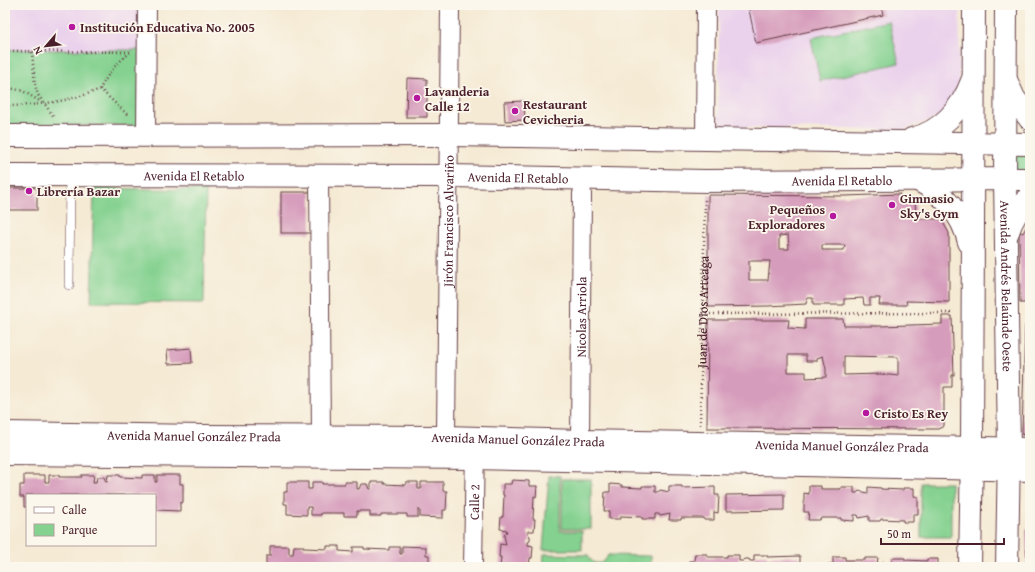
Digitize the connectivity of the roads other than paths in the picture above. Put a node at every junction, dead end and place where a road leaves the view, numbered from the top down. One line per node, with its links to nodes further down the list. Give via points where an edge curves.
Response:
1 (147, 5): 9 (street)
2 (450, 5): 10 (street, Jirón Francisco Alvariño)
3 (706, 5): 12 (street)
4 (974, 5): 6 (street)
5 (1006, 5): 7 (street, Avenida Andrés Belaúnde Oeste)
6 (974, 70): 13 (street, via 962,103 947,121 928,134); 14 (street)
7 (1005, 75): 8 (street, via 1014,98); 15 (street, Avenida Andrés Belaúnde Oeste)
8 (1030, 119)
9 (139, 128): 10 (street); 11 (street)
10 (449, 135): 12 (street); 20 (street, Jirón Francisco Alvariño)
11 (5, 136)
12 (705, 139): 13 (street)
13 (905, 141): 14 (street)
14 (973, 143): 15 (street); 21 (street)
15 (1006, 143): 16 (street); 22 (street, Avenida Andrés Belaúnde Oeste)
16 (1030, 144)
17 (5, 175): 18 (street, Avenida El Retablo)
18 (70, 175): 19 (street, Avenida El Retablo); 29 (lane)
19 (319, 176): 20 (street, Avenida El Retablo); 31 (street)
20 (449, 176): 24 (street, Avenida El Retablo, via 706,181); 32 (street, Jirón Francisco Alvariño)
21 (973, 178): 22 (street, Avenida El Retablo); 24 (street, Avenida El Retablo); 28 (street)
22 (1005, 179): 23 (street, Avenida El Retablo); 27 (street, Avenida Andrés Belaúnde Oeste)
23 (1030, 179)
24 (918, 180): 28 (street, via 945,199 958,217 968,237)
25 (582, 193): 33 (street, Nicolas Arriola)
26 (1030, 196): 27 (street, via 1017,211)
27 (1007, 237): 37 (street, Avenida Andrés Belaúnde Oeste)
28 (972, 259): 36 (street)
29 (69, 285)
30 (5, 434): 31 (street, Avenida Manuel González Prada)
31 (320, 437): 32 (street, Avenida Manuel González Prada)
32 (446, 437): 34 (street, Avenida Manuel González Prada)
33 (580, 441): 34 (street, Avenida Manuel González Prada); 36 (street, Avenida Manuel González Prada, via 700,443)
34 (474, 448): 35 (street, Avenida Manuel González Prada); 36 (street, Avenida Manuel González Prada); 38 (street, Calle 2)
35 (5, 454)
36 (972, 459): 37 (street, Avenida Manuel González Prada); 39 (street)
37 (1020, 460): 40 (street, Avenida Andrés Belaúnde Oeste)
38 (473, 567)
39 (970, 567)
40 (1007, 567)

